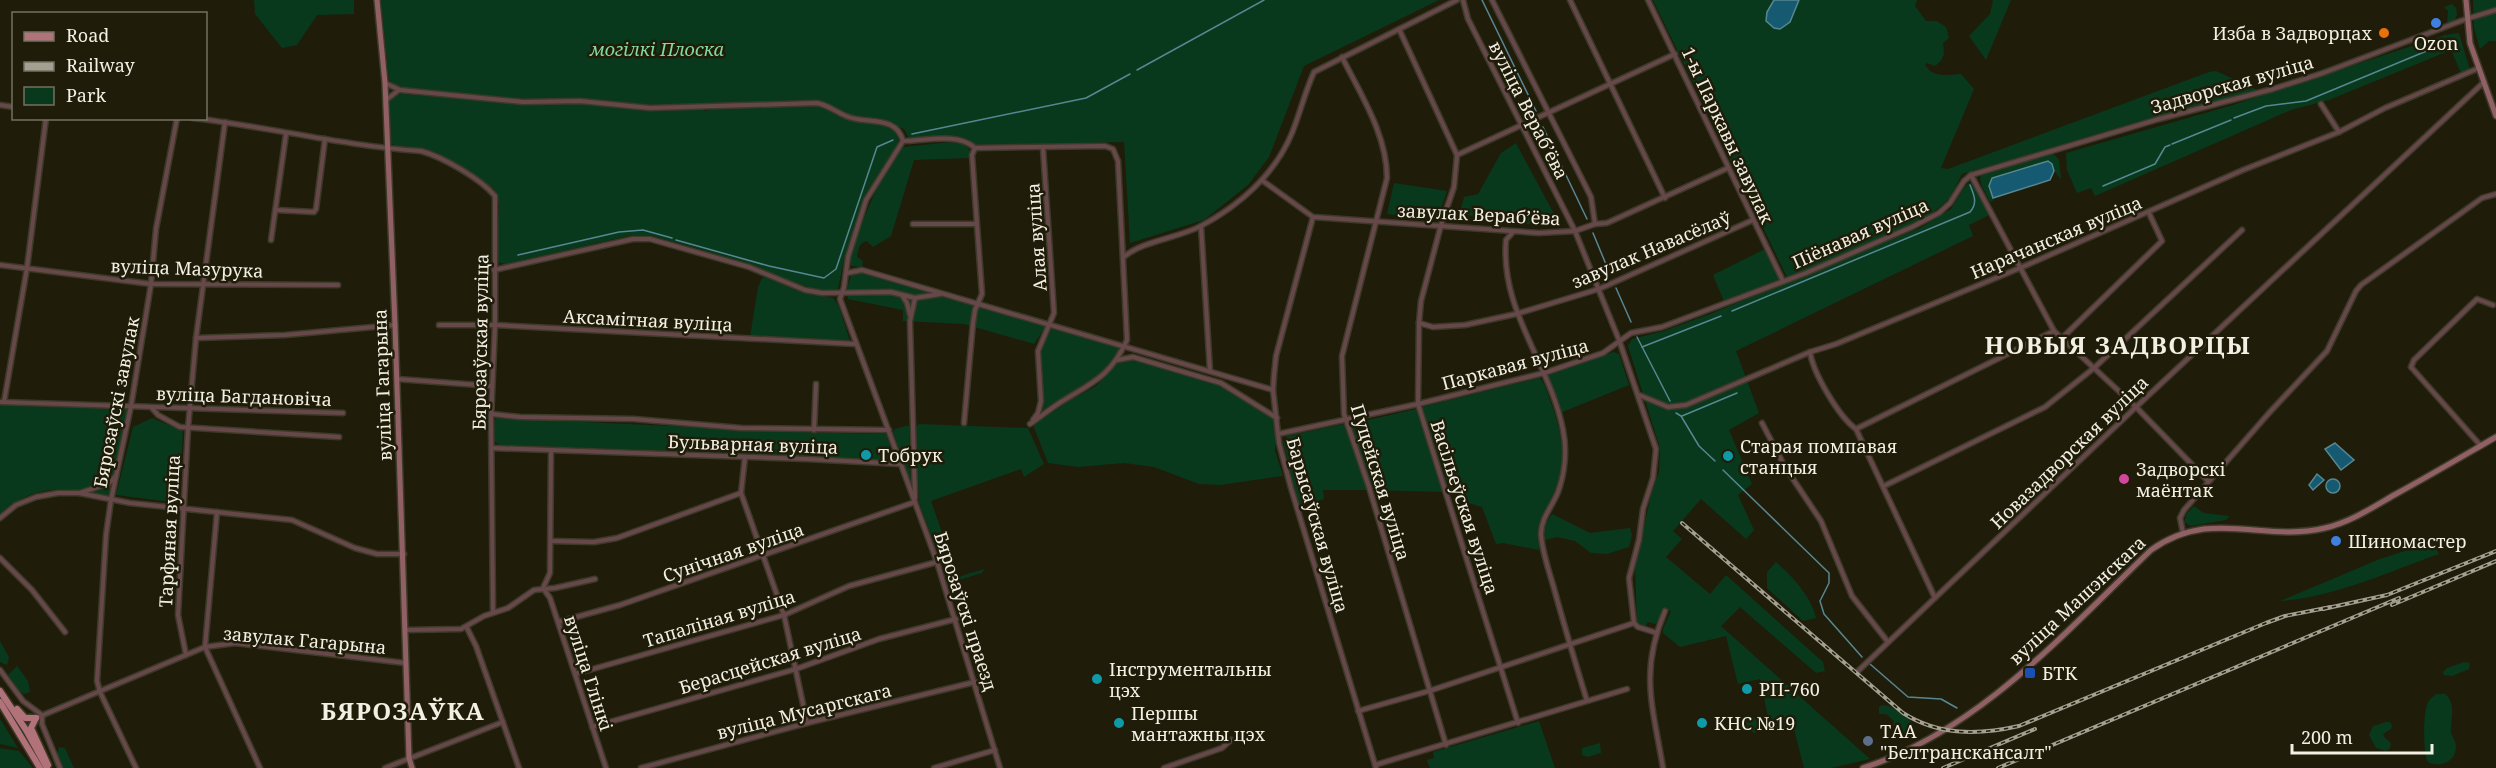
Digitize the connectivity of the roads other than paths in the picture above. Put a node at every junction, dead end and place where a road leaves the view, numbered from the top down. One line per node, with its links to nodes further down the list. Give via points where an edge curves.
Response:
1 (377, 0): 15 (main road, вуліца Гагарына)
2 (1457, 0): 10 (street)
3 (1463, 0): 26 (street, вуліца Верабʼёва, via 1468,19)
4 (1492, 0): 20 (street, вуліца Верабʼёва)
5 (1570, 0): 16 (street)
6 (1648, 0): 11 (street, 1-ы Паркавы завулак)
7 (2466, 0): 9 (main road)
8 (2496, 10): 9 (street, Задворская вуліца)
9 (2466, 19): 13 (main road); 36 (street, Задворская вуліца, via 2313,76)
10 (1399, 29): 12 (street); 34 (street)
11 (1675, 54): 16 (street); 35 (street, 1-ы Паркавы завулак)
12 (1342, 57): 37 (street, via 1314,72 1291,135); 44 (street, Пуцейская вуліца, via 1382,139 1387,159 1387,178)
13 (2479, 68): 14 (main road); 27 (street, Нарачанская вуліца)
14 (2484, 82): 21 (main road); 101 (street, Новазадворская вуліца)
15 (385, 83): 17 (street); 18 (main road, вуліца Гагарына)
16 (1611, 85): 20 (street); 39 (street)
17 (400, 90): 18 (street); 30 (street, via 523,102 580,101 650,108 817,103 849,118 888,124 898,130)
18 (385, 100): 31 (main road, вуліца Гагарына)
19 (2321, 104): 27 (street)
20 (1549, 114): 26 (street); 47 (street, вуліца Верабʼёва, via 1591,197)
21 (2496, 116)
22 (46, 120): 58 (street)
23 (177, 120): 63 (street, Бярозаўскі завулак, via 156,229)
24 (207, 120): 25 (street, Бярозаўская вуліца)
25 (225, 122): 28 (street, Бярозаўская вуліца); 64 (street, Тарфяная вуліца)
26 (1522, 127): 34 (street); 51 (street, вуліца Верабʼёва)
27 (2339, 132): 41 (street, Нарачанская вуліца)
28 (286, 134): 29 (street, Бярозаўская вуліца); 40 (street)
29 (325, 139): 31 (street, Бярозаўская вуліца); 40 (street, via 314,212)
30 (903, 141): 33 (street, via 964,140); 61 (street, via 866,200 848,257)
31 (386, 147): 60 (street, Бярозаўская вуліца, via 435,155 488,188 496,205); 76 (main road, вуліца Гагарына)
32 (1043, 147): 33 (street); 54 (street, via 1113,149 1118,161); 79 (street, Алая вуліца, via 1054,313)
33 (975, 148): 46 (street, via 972,155)
34 (1457, 155): 48 (street, Васільеўская вуліца, via 1454,187)
35 (1728, 168): 39 (street, завулак Верабʼёва); 43 (street, 1-ы Паркавы завулак)
36 (1971, 175): 59 (street); 62 (street, Піёнавая вуліца, via 1939,213)
37 (1263, 181): 42 (street); 49 (street)
38 (2496, 194): 121 (street, via 2482,198 2361,285 2327,351)
39 (1665, 198): 47 (street, завулак Верабʼёва, via 1607,223)
40 (276, 210): 53 (street)
41 (2149, 213): 59 (street, Нарачанская вуліца); 82 (street, via 2162,242)
42 (1313, 217): 44 (street, завулак Верабʼёва); 94 (street, Барысаўская вуліца, via 1276,356)
43 (1753, 220): 62 (street, 1-ы Паркавы завулак); 66 (street, завулак Навасёлаў)
44 (1376, 222): 48 (street, завулак Верабʼёва); 105 (street, Пуцейская вуліца, via 1342,356)
45 (913, 224): 46 (street)
46 (976, 224): 71 (street, via 981,294)
47 (1595, 224): 51 (street, завулак Верабʼёва)
48 (1441, 225): 52 (street, завулак Верабʼёва); 75 (street, Васільеўская вуліца)
49 (1201, 226): 55 (street); 89 (street)
50 (2242, 230): 88 (street)
51 (1575, 231): 52 (street, завулак Верабʼёва); 66 (street, вуліца Верабʼёва)
52 (1514, 232): 73 (street, via 1505,246 1507,282)
53 (271, 240)
54 (1123, 244): 55 (street); 56 (street)
55 (1132, 250): 56 (street)
56 (1124, 257): 85 (street, via 1128,331)
57 (0, 265): 58 (street, вуліца Мазурука)
58 (27, 268): 63 (street, вуліца Мазурука); 96 (street)
59 (2020, 268): 80 (street); 86 (street, Нарачанская вуліца)
60 (494, 270): 67 (street, via 633,239 650,239 749,267 805,290); 78 (street, Бярозаўская вуліца)
61 (847, 273): 67 (street); 68 (street, via 862,270)
62 (1783, 282): 83 (street, Паркавая вуліца)
63 (151, 284): 64 (street, вуліца Мазурука); 98 (street, Бярозаўскі завулак)
64 (203, 285): 65 (street, вуліца Мазурука); 81 (street, Тарфяная вуліца)
65 (338, 285)
66 (1599, 289): 73 (street, завулак Навасёлаў); 83 (street, вуліца Верабʼёва)
67 (840, 293): 69 (street); 84 (street)
68 (941, 294): 70 (street); 71 (street)
69 (902, 295): 70 (street); 74 (street)
70 (915, 298): 74 (street)
71 (977, 304): 79 (street); 106 (street)
72 (2495, 305): 115 (street, via 2477,299 2411,367)
73 (1516, 314): 75 (street, завулак Навасёлаў, via 1465,326 1433,327); 90 (street)
74 (911, 316): 126 (street)
75 (1419, 323): 97 (street, Васільеўская вуліца)
76 (395, 325): 81 (street); 91 (main road, вуліца Гагарына)
77 (440, 325): 78 (street, Аксамітная вуліца)
78 (495, 325): 84 (street, Аксамітная вуліца); 93 (street, Бярозаўская вуліца)
79 (1050, 325): 85 (street); 87 (street, Алая вуліца, via 1038,351 1041,401 1030,424 1101,378)
80 (2054, 331): 82 (street); 109 (street)
81 (196, 338): 100 (street, Тарфяная вуліца)
82 (2062, 338): 88 (street)
83 (1619, 340): 90 (street, Паркавая вуліца, via 1603,353); 95 (street, вуліца Верабʼёва)
84 (855, 344): 111 (street)
85 (1124, 347): 87 (street); 89 (street)
86 (1810, 352): 95 (street, Нарачанская вуліца, via 1686,405 1668,407); 109 (street, via 1811,362 1829,394)
87 (1116, 360): 104 (street, via 1133,357 1221,383)
88 (2094, 368): 101 (street); 122 (street, via 2045,407)
89 (1210, 371): 94 (street)
90 (1544, 373): 97 (street, Паркавая вуліца); 150 (street, via 1561,420 1565,450 1564,473 1542,524 1541,536)
91 (397, 379): 93 (street); 132 (main road, вуліца Гагарына)
92 (816, 384): 110 (street, Бульварная вуліца)
93 (492, 386): 103 (street, Бярозаўская вуліца)
94 (1273, 390): 104 (street, Барысаўская вуліца)
95 (1639, 395): 144 (street, вуліца Верабʼёва, via 1656,449 1653,478 1629,578)
96 (2, 402): 98 (street, вуліца Багдановіча)
97 (1418, 404): 105 (street, Паркавая вуліца); 154 (street, Васільеўская вуліца)
98 (131, 406): 99 (street, вуліца Багдановіча); 120 (street, Бярозаўскі завулак)
99 (152, 407): 100 (street, вуліца Багдановіча); 108 (street, via 167,421)
100 (190, 407): 102 (street, вуліца Багдановіча); 108 (street, Тарфяная вуліца)
101 (2136, 407): 121 (street); 138 (street, Новазадворская вуліца)
102 (343, 413)
103 (492, 414): 110 (street, Бульварная вуліца); 116 (street, Бярозаўская вуліца)
104 (1277, 418): 112 (street, Барысаўская вуліца)
105 (1346, 420): 112 (street, Паркавая вуліца); 163 (street, Пуцейская вуліца)
106 (964, 423)
107 (1762, 423): 149 (street, via 1821,521 1852,596)
108 (188, 428): 113 (street); 127 (street, Тарфяная вуліца)
109 (1856, 429): 122 (street)
110 (814, 430): 111 (street, Бульварная вуліца)
111 (889, 430): 119 (street)
112 (1278, 434): 167 (street, Барысаўская вуліца, via 1293,498)
113 (339, 437)
114 (2496, 437): 115 (main road, вуліца Машэнскага)
115 (2481, 446): 130 (main road, вуліца Машэнскага, via 2333,526 2302,532 2221,527)
116 (492, 448): 117 (street, Бульварная вуліца); 139 (street, Бярозаўская вуліца)
117 (551, 450): 118 (street, Бульварная вуліца); 131 (street)
118 (745, 457): 119 (street, Бульварная вуліца); 124 (street)
119 (901, 464): 126 (street, Бярозаўскі праезд)
120 (119, 469): 123 (street, via 110,483); 125 (street, Бярозаўскі завулак)
121 (2208, 481): 130 (street, via 2180,518)
122 (1884, 486): 138 (street)
123 (79, 493): 125 (street); 129 (street, via 36,496)
124 (741, 494): 131 (street, via 617,538); 133 (street)
125 (111, 500): 127 (street); 164 (street, Бярозаўскі завулак, via 97,681)
126 (915, 502): 133 (street, Сунічная вуліца); 135 (street, Бярозаўскі праезд)
127 (184, 508): 128 (street); 152 (street, Тарфяная вуліца, via 178,615)
128 (217, 512): 132 (street, via 292,520 355,548 377,554); 151 (street)
129 (0, 518)
130 (2183, 533): 192 (main road, вуліца Машэнскага, via 2151,550 2002,689 1925,743)
131 (551, 541): 137 (street, via 550,573)
132 (404, 554): 146 (main road, вуліца Гагарына)
133 (764, 555): 141 (street); 143 (street, Сунічная вуліца, via 620,605)
134 (0, 558): 147 (street)
135 (937, 562): 141 (street, Тапаліная вуліца, via 849,586); 142 (street, Бярозаўскі праезд)
136 (595, 579): 137 (street)
137 (543, 588): 139 (street); 143 (street, вуліца Глінкі)
138 (1935, 598): 149 (street, Новазадворская вуліца)
139 (493, 612): 145 (street)
140 (1665, 612): 148 (street)
141 (784, 615): 155 (street); 158 (street, Тапаліная вуліца)
142 (956, 619): 155 (street, Берасцейская вуліца, via 879,639); 159 (street, Бярозаўскі праезд)
143 (558, 622): 158 (street, вуліца Глінкі)
144 (1634, 623): 148 (street); 150 (street)
145 (466, 628): 146 (street); 169 (street, via 474,640)
146 (406, 630): 153 (main road, вуліца Гагарына)
147 (65, 632)
148 (1657, 633): 191 (street, via 1650,661 1650,697)
149 (1888, 642): 157 (street, Новазадворская вуліца)
150 (1570, 644): 154 (street); 165 (street)
151 (205, 646): 152 (street, завулак Гагарына); 153 (street, завулак Гагарына, via 235,643); 182 (street)
152 (186, 655): 164 (street, завулак Гагарына)
153 (405, 663): 176 (main road, вуліца Гагарына)
154 (1501, 666): 163 (street); 171 (street, Васільеўская вуліца)
155 (796, 669): 170 (street); 172 (street, Берасцейская вуліца)
156 (0, 670): 168 (street)
157 (1858, 671)
158 (575, 674): 172 (street, вуліца Глінкі)
159 (975, 682): 170 (street, вуліца Мусаргскага); 175 (street, Бярозаўскі праезд)
160 (0, 684): 168 (main road, via 25,718)
161 (1627, 689): 165 (street)
162 (0, 691): 179 (main road)
163 (1430, 691): 167 (street); 174 (street, Пуцейская вуліца)
164 (100, 692): 168 (street, завулак Гагарына); 181 (street)
165 (1587, 701): 171 (street)
166 (0, 702): 178 (main road)
167 (1358, 711): 177 (street, Барысаўская вуліца)
168 (39, 716): 179 (main road, via 31,728 46,755); 180 (street)
169 (503, 722): 176 (street); 185 (street)
170 (807, 723): 187 (street, вуліца Мусаргскага)
171 (1518, 723): 174 (street)
172 (592, 727): 186 (street, вуліца Глінкі)
173 (1231, 740): 190 (street, via 1222,748)
174 (1446, 745): 177 (street)
175 (995, 750): 188 (street); 189 (street, Бярозаўскі праезд)
176 (409, 758): 183 (street); 184 (main road, вуліца Гагарына)
177 (1376, 766)
178 (40, 768)
179 (48, 768)
180 (60, 768)
181 (136, 768)
182 (260, 768)
183 (385, 768)
184 (412, 768)
185 (519, 768)
186 (606, 768)
187 (641, 768)
188 (934, 768)
189 (1000, 768)
190 (1164, 768)
191 (1663, 768)
192 (1863, 768)

